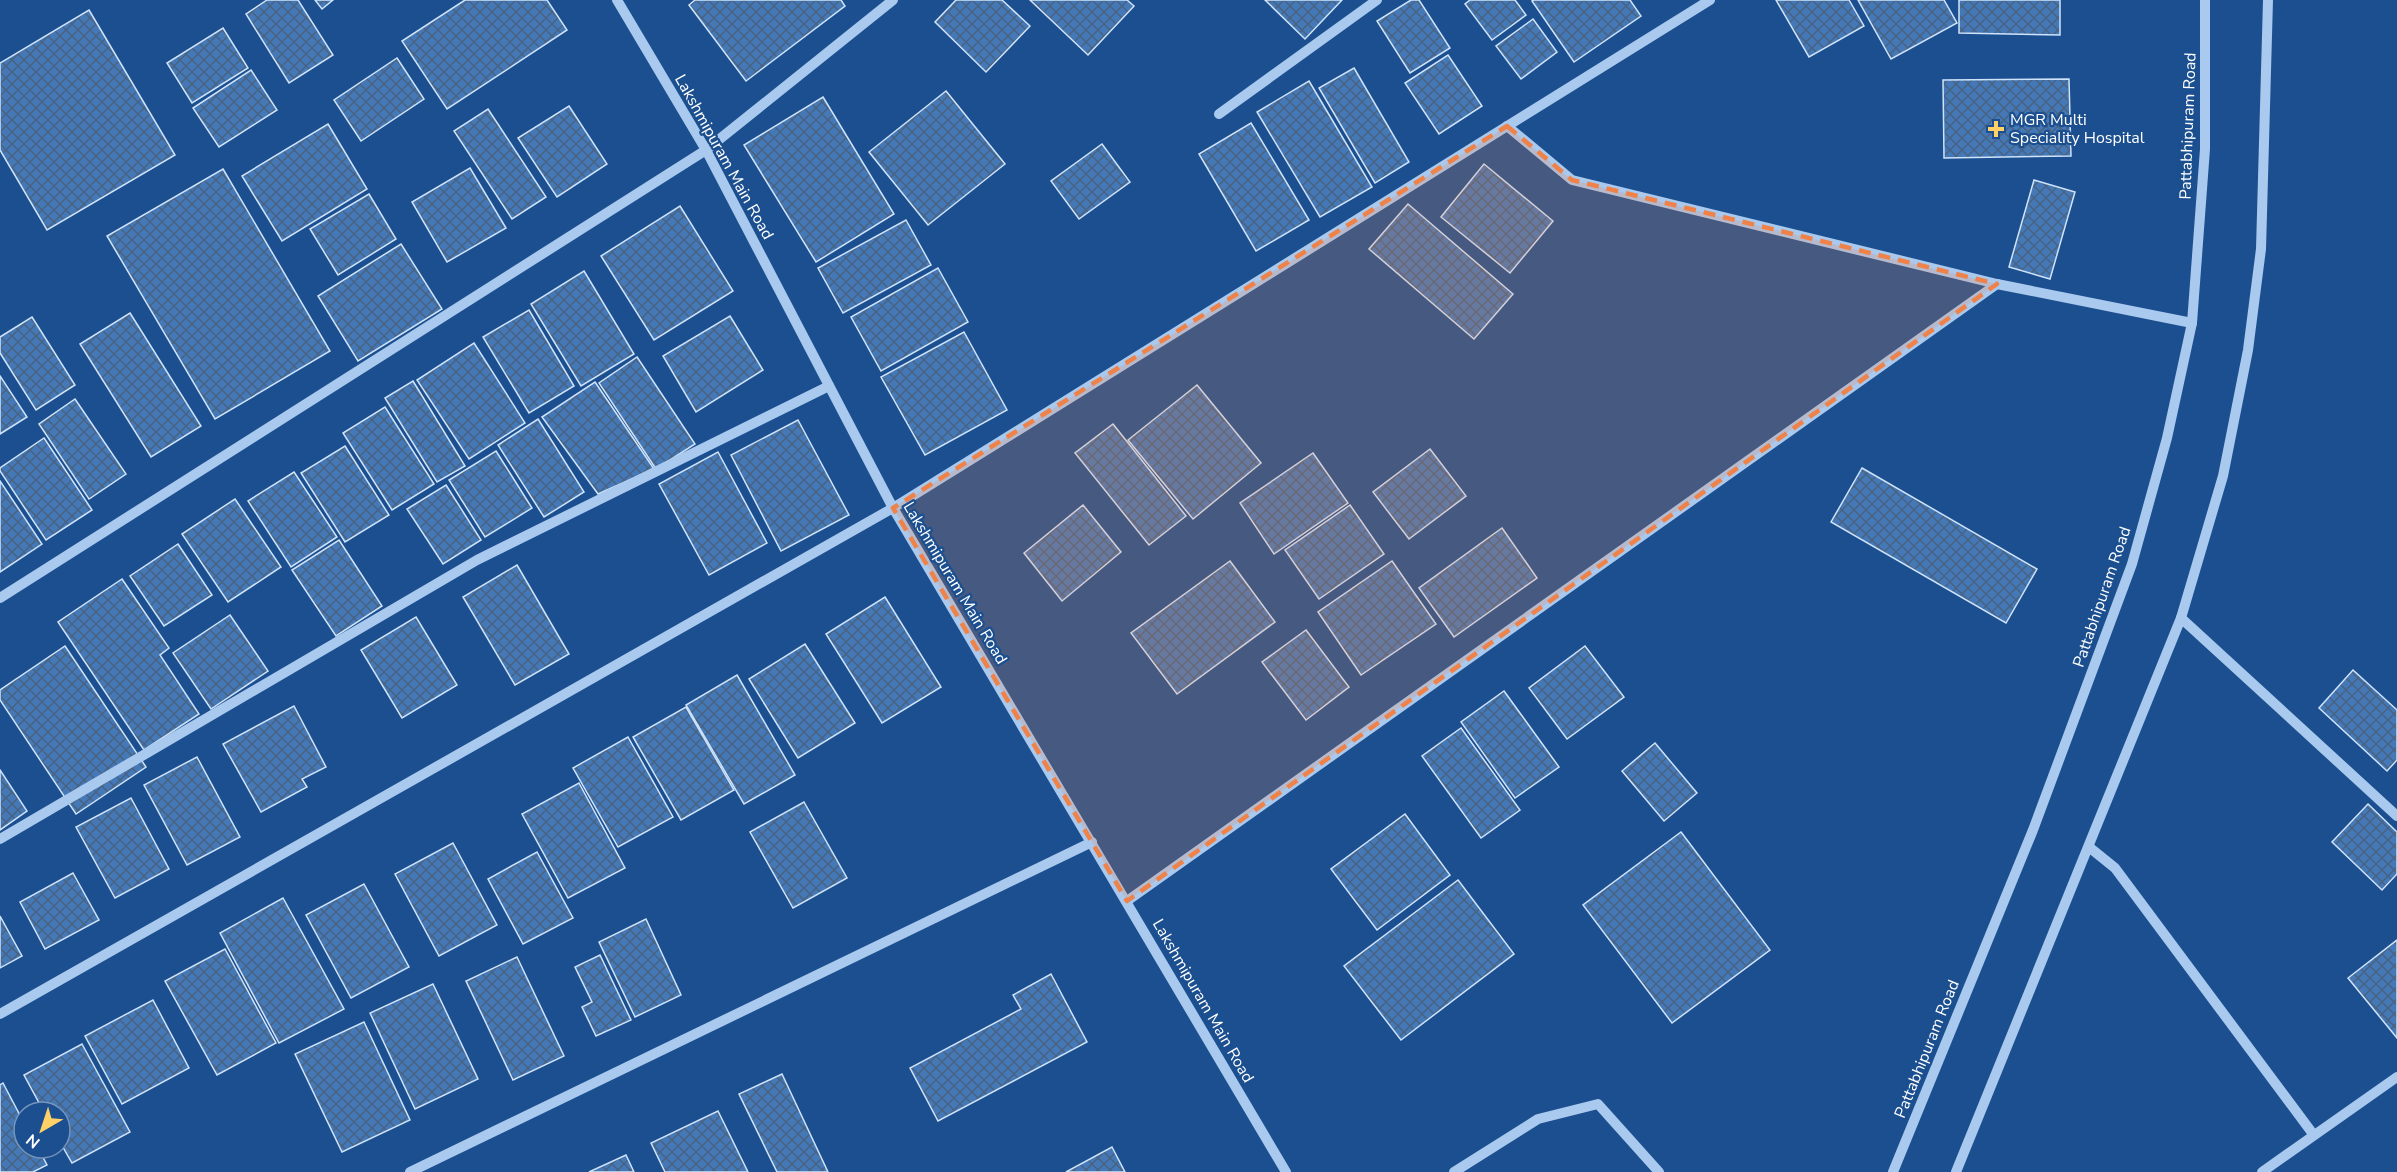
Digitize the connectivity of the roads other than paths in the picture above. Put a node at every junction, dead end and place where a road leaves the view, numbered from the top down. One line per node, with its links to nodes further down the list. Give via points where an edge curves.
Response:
1 (618, 0): 9 (street, Lakshmipuram Main Road)
2 (893, 0): 9 (street)
3 (1377, 0): 7 (street)
4 (1710, 0): 8 (street)
5 (2205, 0): 11 (street, Pattabhipuram Road, via 2205,149)
6 (2268, 0): 15 (street, via 2261,249 2248,350 2223,476)
7 (1220, 114)
8 (1507, 126): 10 (street, via 1572,180); 13 (street)
9 (706, 150): 12 (street, Lakshmipuram Main Road); 14 (street)
10 (1997, 284): 11 (street); 20 (street)
11 (2193, 323): 28 (street, Pattabhipuram Road, via 2167,438 2132,564 2033,830)
12 (829, 386): 13 (street, Lakshmipuram Main Road); 17 (street, via 477,560)
13 (893, 508): 18 (street, Lakshmipuram Main Road); 21 (street)
14 (0, 598)
15 (2181, 618): 16 (street); 19 (street)
16 (2397, 816)
17 (0, 838)
18 (1092, 842): 20 (street, Lakshmipuram Main Road); 24 (street)
19 (2089, 847): 23 (street, via 2115,868); 29 (street)
20 (1127, 901): 25 (street, Lakshmipuram Main Road)
21 (0, 1014)
22 (2397, 1077): 23 (street)
23 (2313, 1134): 30 (street)
24 (410, 1172)
25 (1286, 1172)
26 (1454, 1172): 27 (street, via 1538,1119 1598,1104)
27 (1659, 1172)
28 (1893, 1172)
29 (1956, 1172)
30 (2262, 1172)

